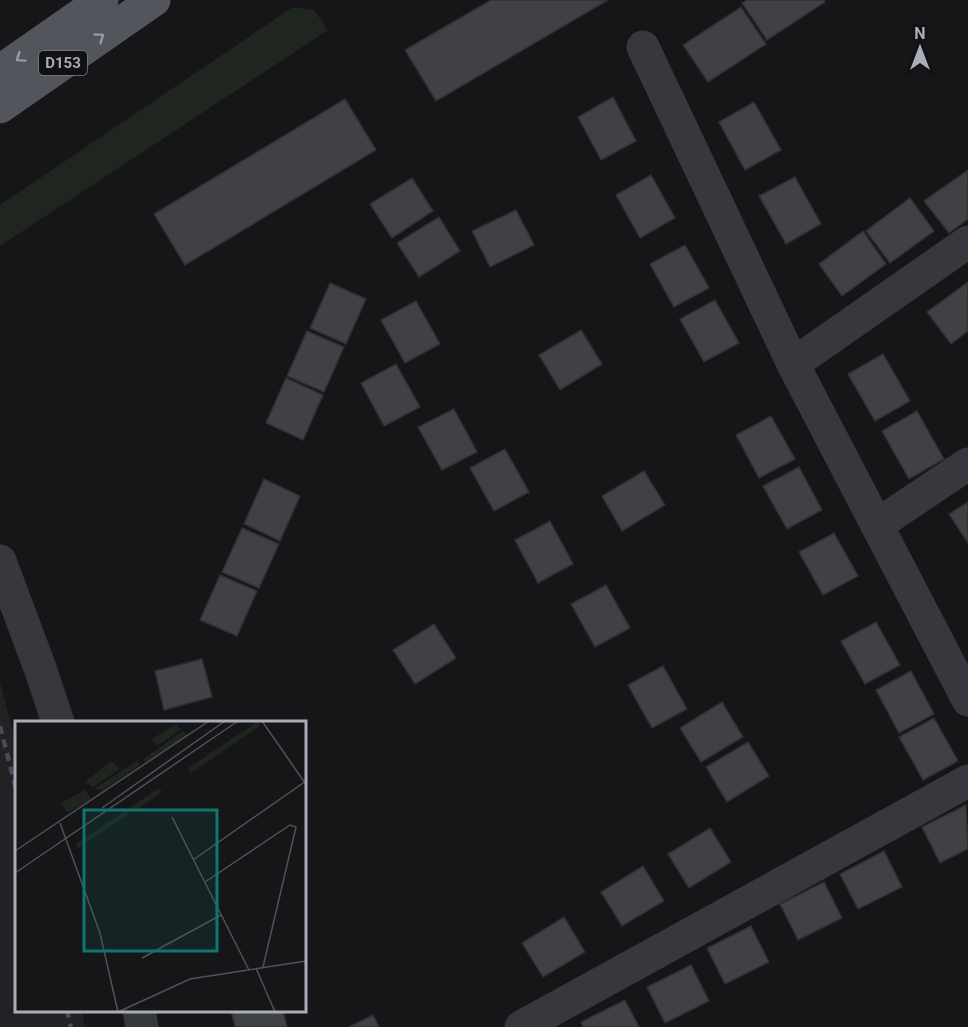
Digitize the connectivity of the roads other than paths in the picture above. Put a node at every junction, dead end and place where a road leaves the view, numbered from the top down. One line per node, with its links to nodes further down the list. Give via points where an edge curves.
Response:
1 (154, 0): 2 (main road, D153)
2 (114, 10): 4 (main road, D153, one-way to 4); 5 (main road, D153, one-way to 2)
3 (643, 47): 7 (street)
4 (0, 71)
5 (0, 107)
6 (968, 242): 7 (street)
7 (793, 364): 9 (street)
8 (968, 464): 9 (street)
9 (877, 525): 11 (street)
10 (0, 561): 12 (street)
11 (968, 700)
12 (57, 721)
13 (968, 781): 16 (street)
14 (139, 1012): 15 (street)
15 (142, 1027)
16 (521, 1027)

